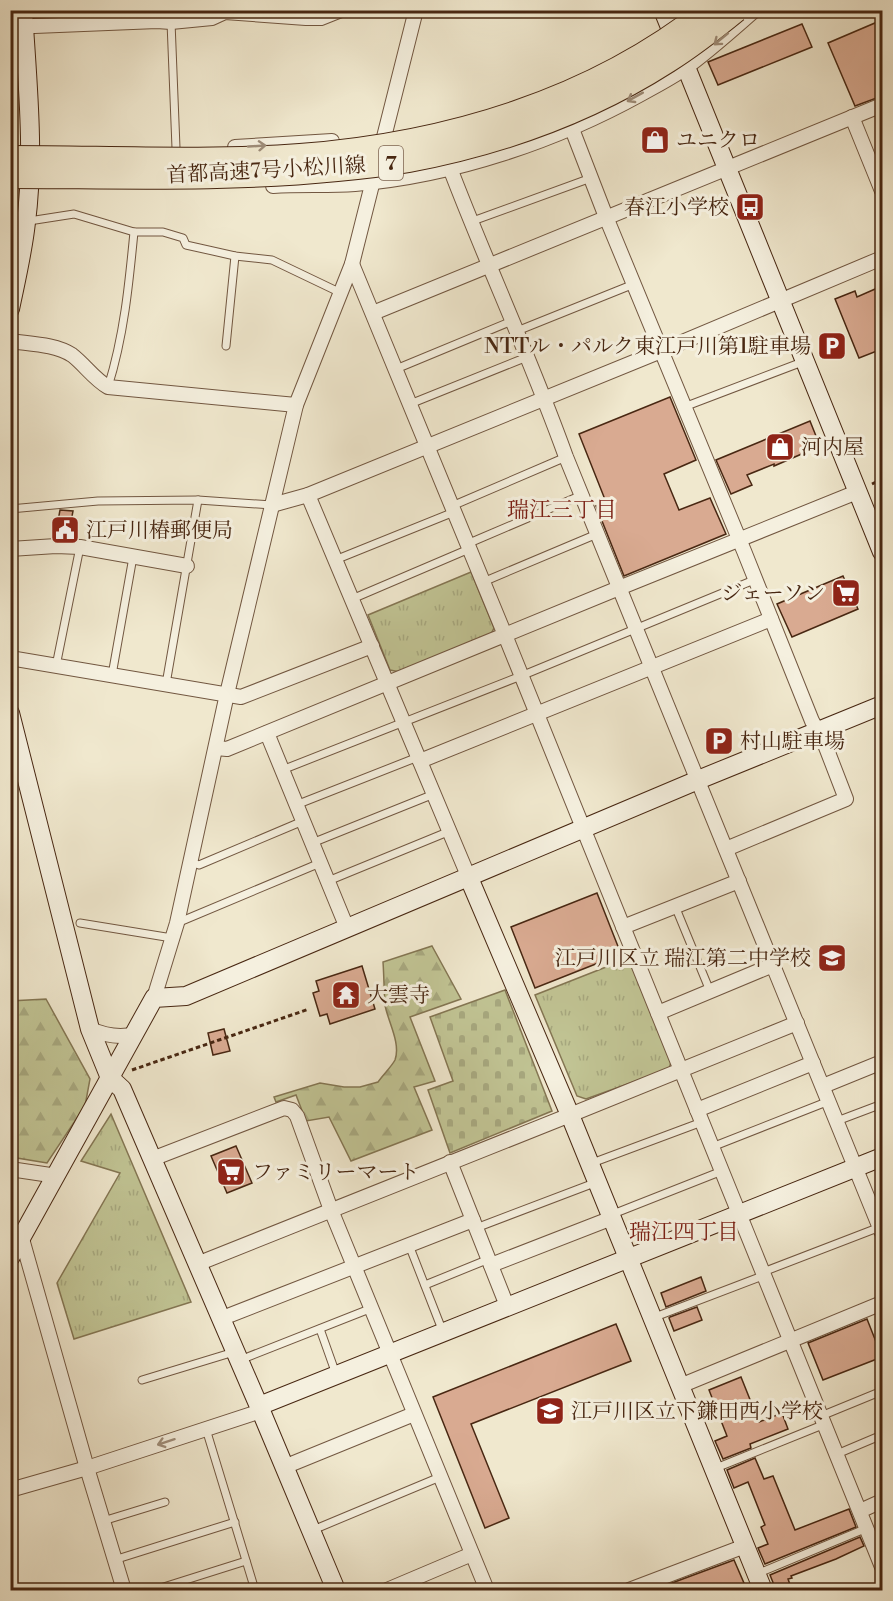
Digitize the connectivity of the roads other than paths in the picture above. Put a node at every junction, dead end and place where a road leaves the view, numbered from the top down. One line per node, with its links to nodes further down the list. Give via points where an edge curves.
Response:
1 (341, 10): 7 (street, via 321,18)
2 (416, 10): 16 (street)
3 (690, 10): 10 (street)
4 (708, 10): 19 (highway, 首都高速7号小松川線 / 7, bridge, via 657,46 578,89 494,121 424,139 354,150 254,158)
5 (736, 10): 25 (highway, 首都高速7号小松川線 / 7, bridge, via 666,62 618,89 544,122 456,150 303,173)
6 (755, 10): 12 (street, one-way to 12)
7 (307, 14): 8 (street, via 225,12 212,18)
8 (196, 15): 9 (street)
9 (161, 18): 11 (street); 18 (lane)
10 (666, 18): 12 (street); 16 (street, via 622,54 568,81 510,105 448,123)
11 (19, 21): 19 (street)
12 (686, 68): 15 (street, one-way to 15); 21 (street)
13 (882, 105): 14 (street)
14 (852, 117): 21 (street); 24 (street)
15 (572, 129): 20 (street); 22 (street)
16 (384, 135): 18 (street, one-way to 16, via 275,145); 23 (street)
17 (10, 147): 19 (street)
18 (176, 148): 19 (street)
19 (20, 153): 25 (street)
20 (450, 168): 23 (street); 28 (street)
21 (726, 168): 26 (street); 36 (street)
22 (591, 178): 26 (street); 28 (lane)
23 (373, 181): 25 (street, via 227,188); 32 (street)
24 (881, 182)
25 (17, 184): 27 (street)
26 (606, 217): 33 (street); 34 (street)
27 (26, 221): 29 (lane, via 74,214); 37 (street)
28 (470, 222): 33 (street)
29 (134, 232): 30 (lane, via 163,232 183,238 186,245); 46 (lane, via 126,312)
30 (235, 256): 35 (lane, via 272,260); 41 (lane)
31 (882, 258): 36 (street)
32 (352, 264): 35 (street); 38 (street)
33 (489, 264): 38 (street); 39 (street)
34 (634, 284): 39 (lane); 42 (street)
35 (340, 293): 49 (street)
36 (780, 301): 42 (street); 44 (street)
37 (10, 309)
38 (373, 313): 45 (street)
39 (515, 326): 43 (street); 45 (lane)
40 (10, 341): 46 (street, via 55,348 71,355)
41 (226, 346)
42 (661, 351): 47 (street); 50 (street)
43 (527, 357): 47 (street); 48 (lane)
44 (805, 361): 50 (lane); 53 (street)
45 (396, 369): 48 (street)
46 (108, 387): 49 (street)
47 (544, 399): 51 (street); 52 (street)
48 (410, 404): 51 (street)
49 (296, 405): 57 (street)
50 (684, 407): 61 (street)
51 (427, 446): 54 (street); 59 (street)
52 (566, 457): 55 (street); 59 (lane)
53 (857, 492): 61 (street); 65 (street)
54 (308, 495): 57 (street); 67 (street)
55 (582, 495): 60 (street); 62 (lane)
56 (198, 500): 57 (lane); 58 (lane, via 98,501); 68 (lane)
57 (272, 506): 84 (street)
58 (10, 509)
59 (453, 509): 62 (street); 67 (lane)
60 (598, 534): 70 (lane); 71 (street)
61 (739, 540): 69 (street); 71 (street)
62 (468, 546): 70 (street); 72 (lane)
63 (80, 547): 64 (street); 66 (street); 78 (lane)
64 (10, 549)
65 (882, 552)
66 (133, 557): 68 (street); 80 (lane)
67 (335, 560): 72 (street)
68 (187, 566): 83 (lane)
69 (754, 580): 73 (street); 74 (lane)
70 (483, 582): 75 (street)
71 (619, 588): 74 (street); 75 (street)
72 (352, 599): 76 (street)
73 (771, 619): 79 (street); 89 (street)
74 (636, 629): 79 (street); 81 (lane)
75 (505, 635): 81 (street); 82 (street)
76 (372, 646): 82 (street); 84 (street, via 241,697)
77 (10, 658): 78 (street)
78 (56, 666): 80 (street)
79 (651, 666): 87 (street); 94 (street)
80 (112, 675): 83 (street)
81 (522, 676): 87 (street); 88 (lane)
82 (387, 683): 88 (street); 90 (street)
83 (166, 684): 84 (street)
84 (227, 694): 91 (street)
85 (882, 705): 89 (street)
86 (10, 713): 118 (street)
87 (537, 714): 92 (street); 98 (street)
88 (404, 722): 92 (street); 93 (lane)
89 (817, 731): 94 (street); 101 (street, via 846,799)
90 (267, 733): 91 (street, via 227,749); 93 (street)
91 (216, 748): 102 (street)
92 (419, 759): 95 (street); 96 (lane)
93 (282, 770): 96 (street)
94 (698, 780): 98 (street); 101 (street)
95 (434, 794): 99 (street); 100 (lane)
96 (296, 805): 97 (street)
97 (303, 821): 100 (street); 102 (lane, via 199,865)
98 (583, 829): 104 (street); 110 (street)
99 (450, 831): 104 (street); 105 (lane)
100 (312, 843): 103 (street)
101 (726, 849): 106 (street)
102 (190, 862): 109 (street)
103 (320, 863): 105 (street); 109 (lane)
104 (469, 878): 111 (street); 127 (street)
105 (328, 881): 111 (street)
106 (739, 881): 107 (street); 113 (street)
107 (675, 906): 110 (street); 114 (lane)
108 (80, 923): 112 (lane)
109 (177, 923): 112 (street)
110 (623, 927): 116 (street)
111 (347, 928): 115 (street, via 186,996)
112 (172, 938): 115 (street)
113 (773, 965): 114 (street); 117 (street)
114 (710, 991): 116 (street)
115 (154, 998): 119 (street)
116 (658, 1012): 122 (street)
117 (797, 1023): 121 (street); 122 (street)
118 (90, 1029): 119 (street, via 119,1036); 123 (street)
119 (135, 1034): 123 (street)
120 (882, 1062): 124 (street)
121 (813, 1064): 124 (street); 128 (street)
122 (681, 1070): 127 (street); 128 (street)
123 (118, 1075): 132 (street); 138 (street)
124 (823, 1086): 125 (street)
125 (829, 1101): 129 (street); 130 (lane)
126 (882, 1104): 129 (lane)
127 (570, 1115): 133 (street); 134 (street)
128 (699, 1116): 130 (street); 134 (lane)
129 (837, 1121): 135 (street)
130 (712, 1148): 137 (street)
131 (882, 1157): 135 (street)
132 (152, 1160): 140 (street, via 284,1108 292,1110); 150 (street)
133 (450, 1162): 140 (street); 143 (street)
134 (590, 1164): 139 (street)
135 (856, 1167): 141 (street); 144 (street)
136 (10, 1169): 138 (street)
137 (722, 1171): 141 (street); 142 (lane)
138 (57, 1176): 145 (street)
139 (597, 1182): 142 (street); 143 (lane)
140 (331, 1210): 150 (street); 151 (street)
141 (739, 1214): 148 (street); 152 (street)
142 (611, 1216): 148 (street); 149 (street)
143 (474, 1224): 146 (street); 149 (street)
144 (881, 1230): 152 (lane)
145 (22, 1239): 147 (street); 175 (street)
146 (410, 1245): 151 (street); 153 (lane)
147 (10, 1258)
148 (628, 1258): 155 (street); 157 (street)
149 (490, 1262): 153 (lane); 155 (street)
150 (197, 1264): 158 (street)
151 (355, 1266): 156 (street); 158 (street)
152 (764, 1274): 157 (lane); 161 (street)
153 (425, 1285): 160 (lane)
154 (882, 1303): 161 (street)
155 (507, 1306): 160 (street)
156 (372, 1308): 159 (lane); 162 (street)
157 (652, 1318): 166 (street)
158 (220, 1319): 163 (street)
159 (320, 1329): 163 (lane); 164 (lane)
160 (443, 1332): 162 (street)
161 (791, 1341): 166 (street); 170 (street)
162 (390, 1354): 164 (street); 169 (street)
163 (236, 1356): 165 (lane); 168 (street)
164 (337, 1375): 168 (street)
165 (142, 1380)
166 (680, 1386): 176 (street)
167 (882, 1390): 170 (lane)
168 (260, 1409): 171 (street); 174 (street)
169 (414, 1414): 174 (street); 177 (street)
170 (823, 1420): 173 (street); 176 (lane)
171 (206, 1429): 175 (street, one-way to 175); 183 (lane)
172 (882, 1435): 173 (lane)
173 (837, 1454): 181 (street)
174 (284, 1467): 185 (street)
175 (87, 1468): 178 (street); 182 (street)
176 (714, 1469): 186 (street)
177 (440, 1477): 185 (lane); 187 (street)
178 (10, 1490)
179 (882, 1501): 181 (street)
180 (165, 1503): 182 (lane)
181 (860, 1511): 184 (street)
182 (103, 1521): 188 (street)
183 (235, 1522): 188 (lane); 189 (lane)
184 (867, 1528): 190 (street); 191 (lane)
185 (310, 1531): 195 (street)
186 (745, 1546): 191 (street); 198 (street)
187 (472, 1554): 196 (street); 197 (street)
188 (114, 1560): 192 (street)
189 (246, 1561): 193 (lane); 194 (lane)
190 (882, 1567)
191 (760, 1582)
192 (124, 1590)
193 (154, 1590)
194 (255, 1590)
195 (336, 1590)
196 (387, 1590)
197 (487, 1590)
198 (628, 1590)

